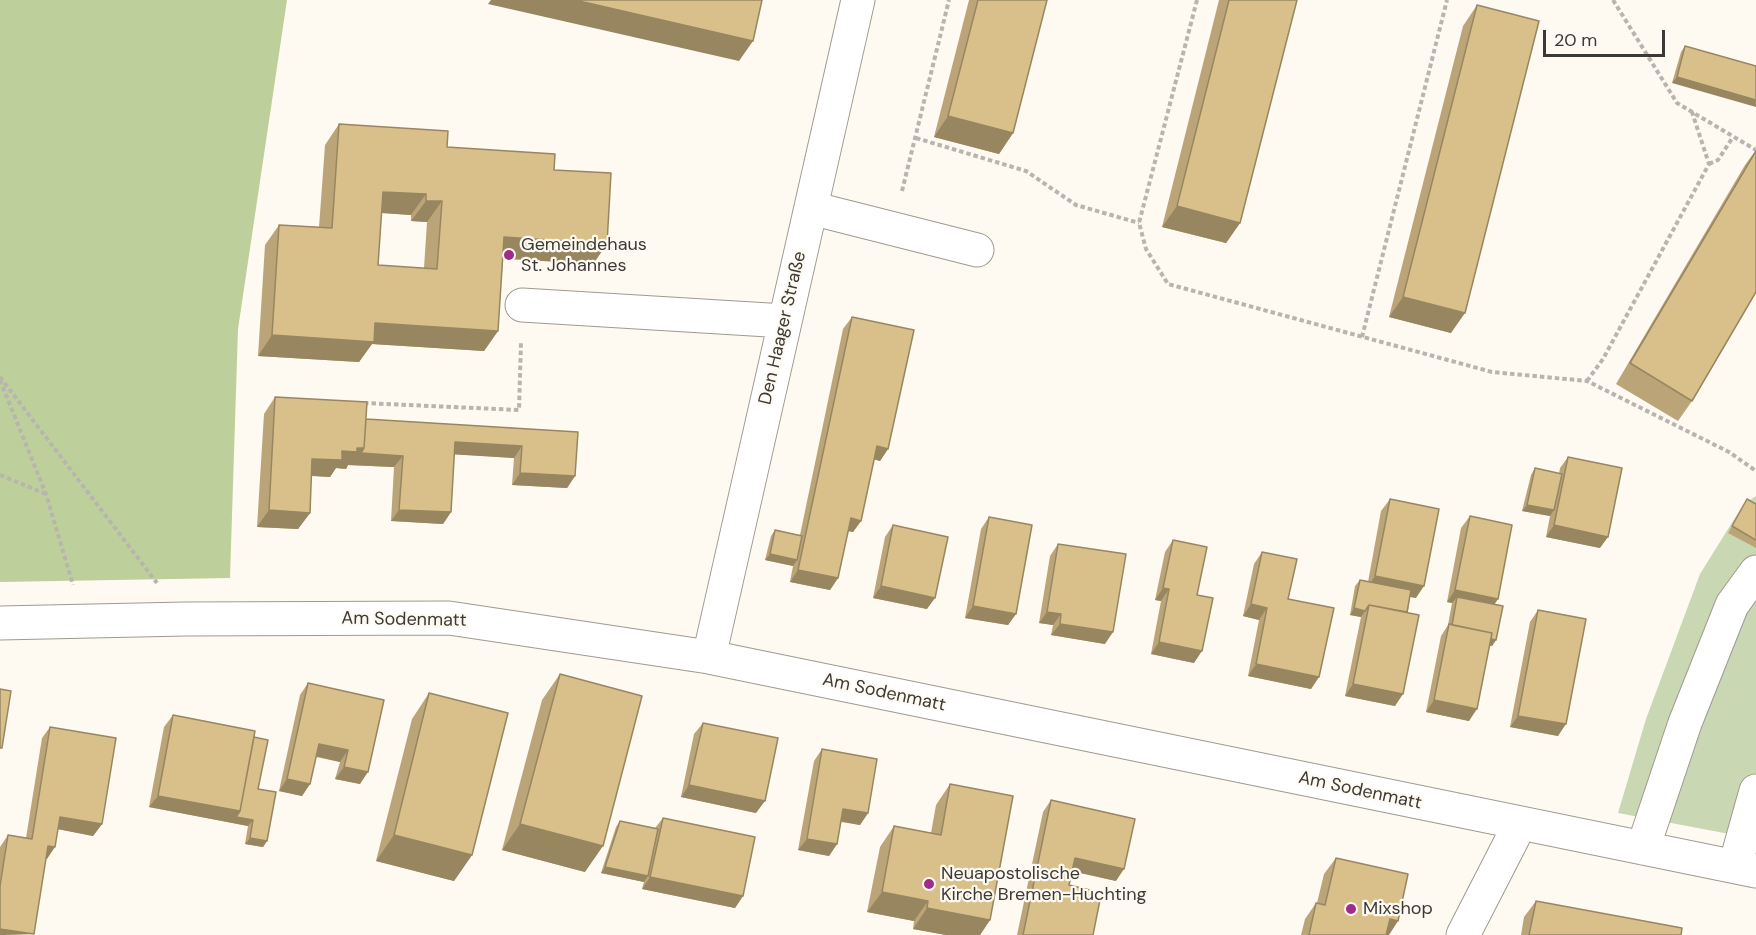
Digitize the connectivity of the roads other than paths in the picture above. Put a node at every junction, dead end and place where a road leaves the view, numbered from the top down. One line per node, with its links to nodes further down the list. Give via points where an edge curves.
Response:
1 (858, 0): 2 (street, Den Haager Straße)
2 (811, 208): 3 (street); 5 (street, Den Haager Straße)
3 (977, 250)
4 (522, 305): 5 (street)
5 (785, 321): 8 (street, Den Haager Straße)
6 (1756, 572): 11 (street, via 1732,605 1684,723)
7 (0, 623): 8 (street, Am Sodenmatt, via 449,618)
8 (709, 657): 10 (street, Am Sodenmatt)
9 (1756, 791): 12 (street)
10 (1520, 824): 11 (street, Am Sodenmatt); 13 (street)
11 (1643, 848): 12 (street, Am Sodenmatt)
12 (1745, 868)
13 (1463, 935)

